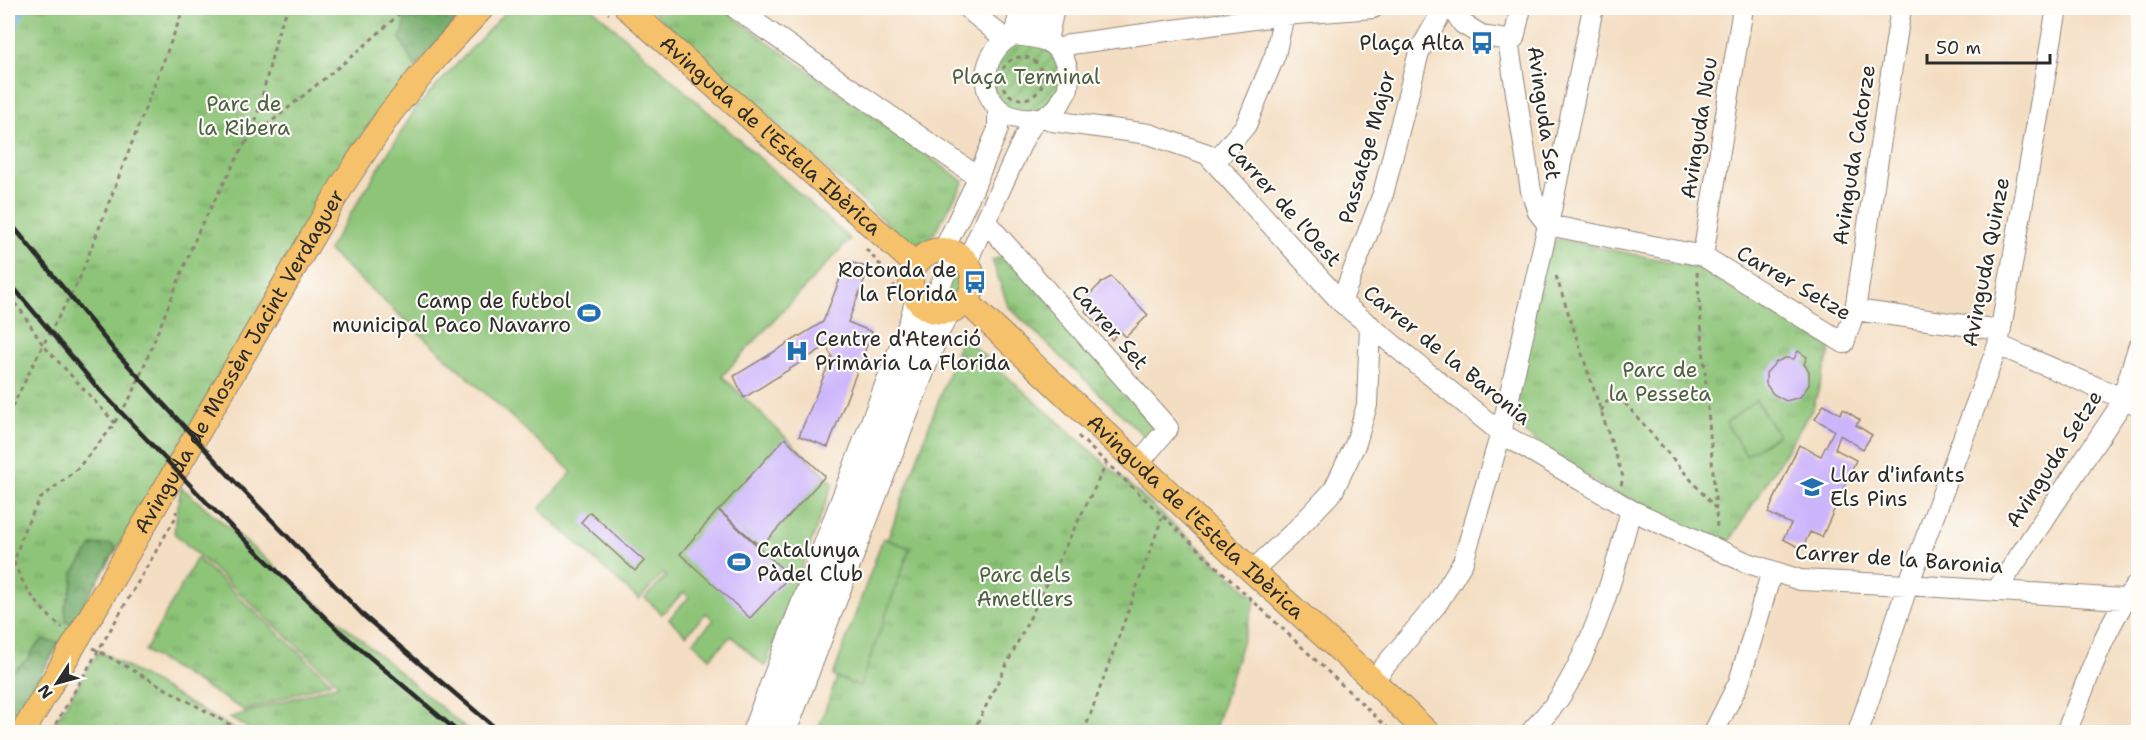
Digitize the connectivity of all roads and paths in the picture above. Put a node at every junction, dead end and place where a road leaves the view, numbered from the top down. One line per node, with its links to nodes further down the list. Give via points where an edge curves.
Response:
1 (184, 8): 41 (path, via 79,280)
2 (288, 8): 26 (path, via 255,124)
3 (406, 8): 26 (path)
4 (482, 8): 52 (main road, Avinguda de Mossèn Jacint Verdaguer, via 438,55 379,130)
5 (627, 8): 33 (main road, Avinguda de l'Estela Ibèrica)
6 (735, 8): 28 (street)
7 (967, 8): 19 (street)
8 (1021, 8): 19 (street)
9 (1054, 8): 21 (street)
10 (1373, 8): 18 (street)
11 (1444, 8): 36 (street, Passatge Major, via 1419,52 1383,194)
12 (1452, 8): 20 (street, via 1463,24 1483,36)
13 (1521, 8): 20 (street, Avinguda Set, via 1514,38)
14 (1593, 8): 30 (street)
15 (1743, 8): 32 (street, Avinguda Nou)
16 (1901, 8): 38 (street, Avinguda Catorze)
17 (2057, 8): 40 (street, Avinguda Quinze)
18 (1284, 15): 21 (street); 27 (street, via 1275,55 1246,125)
19 (1010, 37): 21 (street); 23 (street, via 995,50 985,80)
20 (1508, 40): 30 (street, Avinguda Set, via 1531,191 1538,212)
21 (1053, 46): 24 (street, via 1067,66 1068,88 1059,105)
22 (1019, 100): 22 (path, via 1034,95 1042,80 1041,69 1027,57 1012,60 1002,73 1005,92)
23 (998, 108): 24 (street, via 1015,118); 28 (street, via 998,129)
24 (1040, 118): 27 (street, Carrer de l'Oest, via 1149,134 1207,154); 29 (street, via 1024,138)
25 (1010, 136): 31 (street)
26 (244, 144): 48 (path, via 199,230 133,393)
27 (1215, 162): 36 (street, Carrer de l'Oest)
28 (978, 177): 31 (street)
29 (986, 222): 31 (street); 50 (street, Carrer Set, via 1168,428)
30 (1548, 225): 32 (street, Carrer Setze); 49 (street)
31 (955, 256): 33 (main road, via 934,250); 37 (main road, via 973,276 973,287)
32 (1700, 261): 38 (street, Carrer Setze, via 1844,343); 54 (path)
33 (915, 264): 37 (main road, via 911,276)
34 (1554, 269): 46 (path)
35 (8, 297): 41 (path)
36 (1341, 302): 39 (street, Carrer de la Baronia)
37 (939, 305): 50 (main road, Avinguda de l'Estela Ibèrica); 72 (street, via 910,320); 73 (street); 74 (street, via 940,330)
38 (1855, 310): 40 (street, Carrer Setze)
39 (1370, 325): 49 (street, Carrer de la Baronia); 59 (street, via 1367,405 1356,443 1333,490)
40 (1999, 338): 44 (street, Carrer Setze); 63 (street, Avinguda Quinze)
41 (43, 345): 47 (path); 48 (path)
42 (2139, 348): 44 (street, Avinguda Setze)
43 (1608, 400): 46 (path)
44 (2131, 401): 64 (street, Avinguda Setze, via 2120,406)
45 (1625, 403): 54 (path)
46 (1601, 411): 53 (path, via 1623,477)
47 (8, 415)
48 (115, 423): 58 (path, via 77,469 40,499)
49 (1501, 434): 55 (street, Carrer de la Baronia); 68 (street, via 1463,562 1437,604)
50 (1138, 464): 59 (main road, Avinguda de l'Estela Ibèrica)
51 (1106, 465): 75 (path)
52 (167, 486): 66 (main road, Avinguda de Mossèn Jacint Verdaguer); 67 (path, via 177,515)
53 (1619, 493)
54 (1716, 509): 57 (path)
55 (1631, 510): 60 (street, Carrer de la Baronia); 78 (street, via 1585,652 1559,698)
56 (1162, 518): 76 (path)
57 (1718, 533)
58 (14, 560): 61 (path); 66 (path, via 19,577 49,617)
59 (1252, 571): 68 (main road, Avinguda de l'Estela Ibèrica)
60 (1772, 571): 63 (street, Carrer de la Baronia, via 1800,580); 79 (street, via 1739,682)
61 (8, 583)
62 (2139, 583): 65 (street)
63 (1908, 585): 64 (street, Carrer de la Baronia); 80 (street, Avinguda Quinze)
64 (1996, 591): 65 (street, Carrer de la Baronia)
65 (2132, 599): 81 (street, via 2099,651)
66 (78, 639): 67 (path); 69 (main road, Avinguda de Mossèn Jacint Verdaguer)
67 (99, 651): 70 (path); 71 (path)
68 (1373, 680): 77 (main road, Avinguda de l'Estela Ibèrica)
69 (23, 732)
70 (51, 732)
71 (243, 732)
72 (752, 732)
73 (771, 732)
74 (786, 732)
75 (973, 732)
76 (1084, 732)
77 (1427, 732)
78 (1531, 732)
79 (1714, 732)
80 (1858, 732)
81 (2066, 732)

